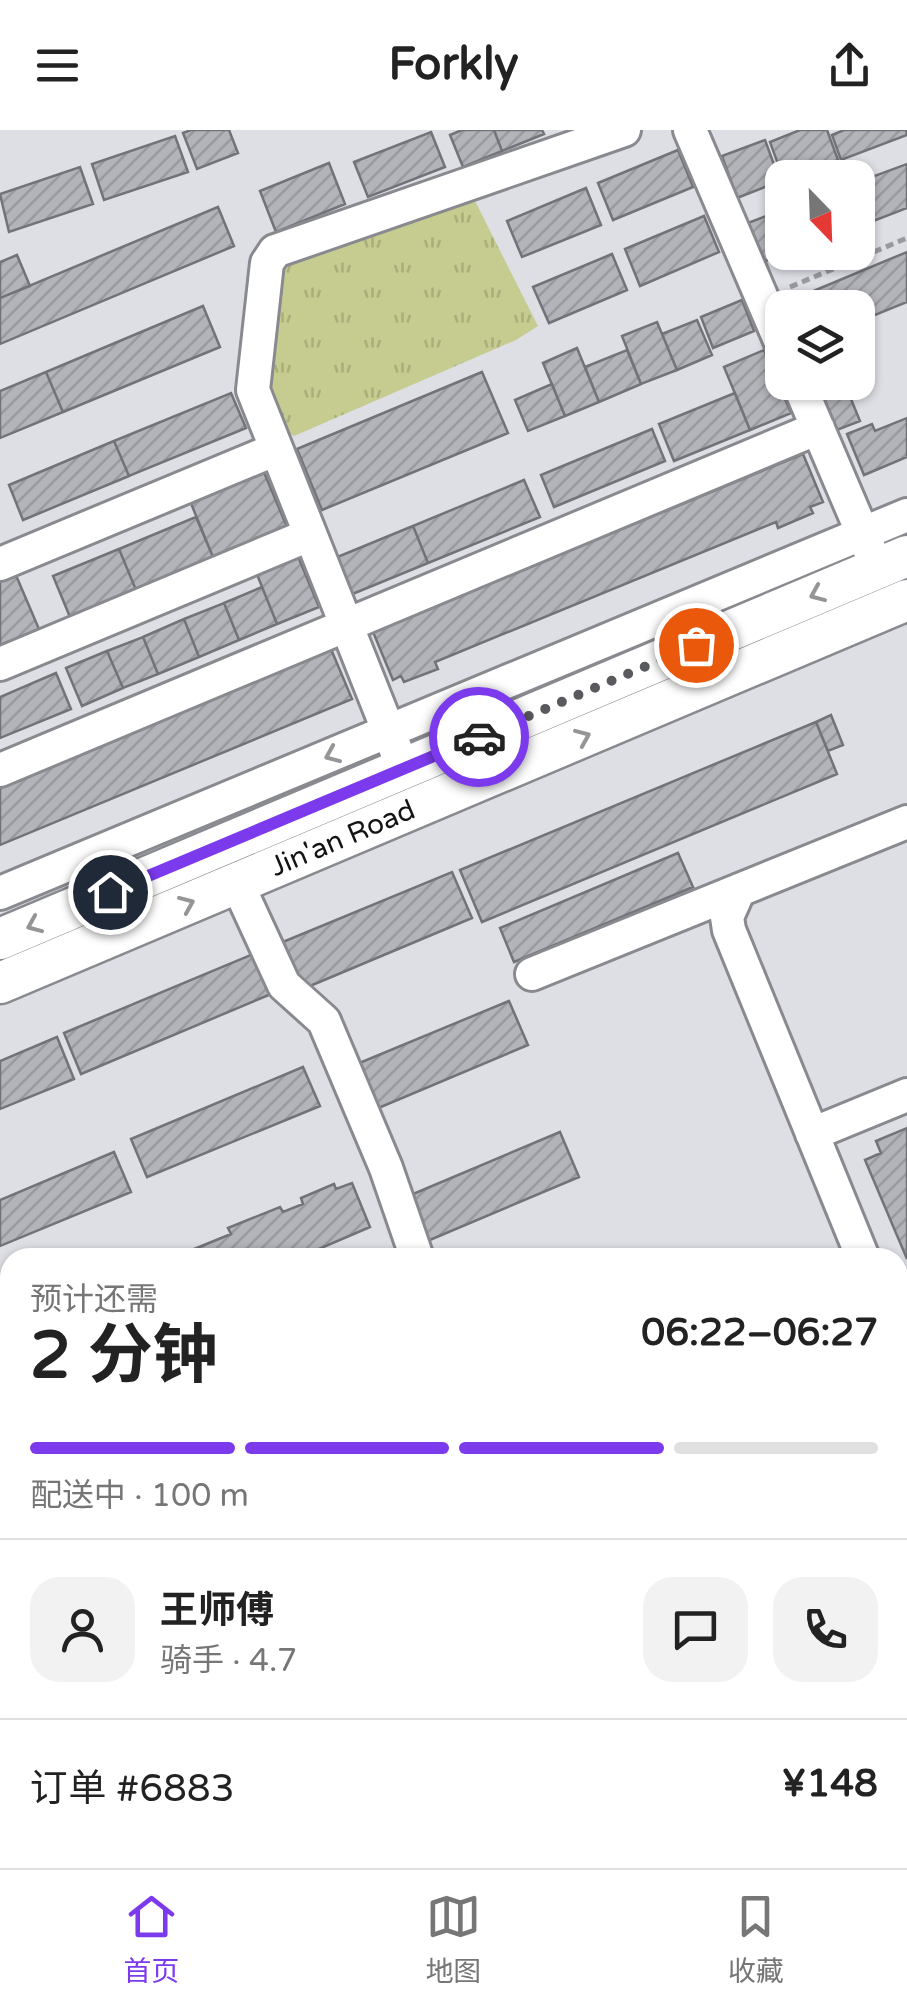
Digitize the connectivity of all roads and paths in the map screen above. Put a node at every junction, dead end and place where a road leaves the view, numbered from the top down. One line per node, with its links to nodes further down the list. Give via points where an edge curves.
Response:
1 (624, 130): 8 (street, via 275,251 267,263 253,360 253,390)
2 (690, 130): 4 (street)
3 (907, 238): 4 (path)
4 (762, 299): 5 (street)
5 (765, 306)
6 (806, 400): 7 (street)
7 (818, 428): 11 (street); 14 (street)
8 (274, 450): 10 (street); 12 (street)
9 (907, 515): 11 (street)
10 (308, 535): 14 (street); 15 (street)
11 (883, 553): 16 (street); 17 (main road, Jin'an Road, one-way to 17)
12 (0, 564)
13 (907, 600): 20 (main road, Jin'an Road, one-way to 13)
14 (345, 625): 16 (street); 18 (street)
15 (0, 664)
16 (388, 731): 17 (street); 22 (street, one-way to 22)
17 (404, 768): 23 (main road, Jin'an Road, one-way to 23)
18 (0, 770)
19 (907, 822): 21 (street)
20 (237, 883): 25 (main road, Jin'an Road, one-way to 20); 28 (street, via 284,986 324,1021)
21 (739, 890): 24 (street); 27 (street, via 727,917 729,930)
22 (0, 893)
23 (0, 939)
24 (532, 974)
25 (0, 983)
26 (907, 1095): 27 (street)
27 (812, 1134): 29 (street)
28 (413, 1248)
29 (859, 1248)

